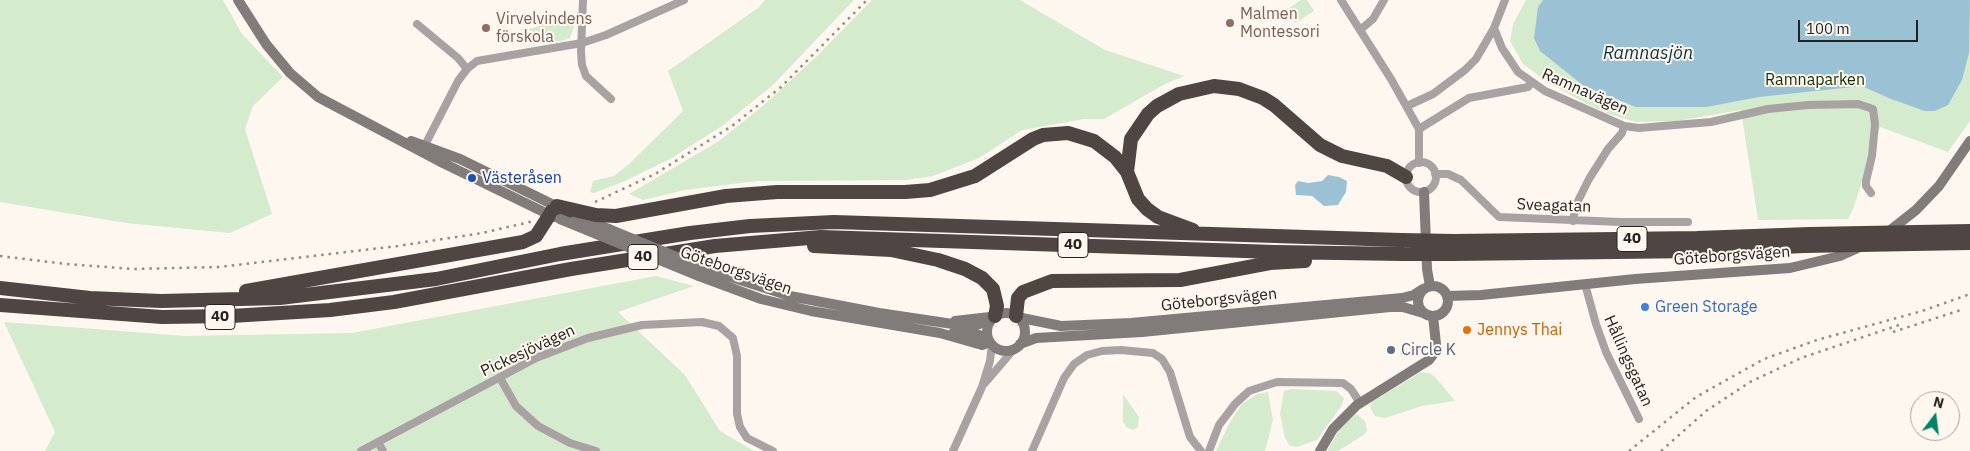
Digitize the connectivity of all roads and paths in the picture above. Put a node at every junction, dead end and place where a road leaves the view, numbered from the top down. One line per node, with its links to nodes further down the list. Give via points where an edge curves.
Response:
1 (583, 0): 10 (street)
2 (684, 0): 10 (street)
3 (1341, 0): 9 (street)
4 (1384, 0): 9 (street, via 1373,19)
5 (1505, 0): 8 (street)
6 (240, 1): 17 (main road, Göteborgsvägen, via 266,44 297,79 318,97)
7 (417, 24): 11 (street)
8 (1494, 28): 12 (street, Ramnavägen, via 1512,64); 14 (street, via 1476,59 1465,70 1433,94)
9 (1360, 30): 14 (street)
10 (582, 43): 11 (street, via 484,58); 13 (street, via 582,65 586,76)
11 (467, 69): 19 (street)
12 (1531, 83): 15 (street, Ramnavägen); 16 (street, via 1528,87 1469,98)
13 (612, 100)
14 (1407, 106): 16 (street)
15 (1624, 126): 25 (street, Ramnavägen, via 1639,128 1711,122 1768,109 1858,104 1873,109 1872,156 1866,181); 27 (street, via 1589,179 1576,205)
16 (1419, 130): 20 (street)
17 (397, 137): 19 (main road, Göteborgsvägen); 26 (main road, Göteborgsvägen, via 449,166)
18 (1970, 141): 36 (main road, Göteborgsvägen, via 1939,186 1896,228 1840,256 1790,268)
19 (425, 145): 26 (main road, Göteborgsvägen)
20 (1419, 163): 22 (street, via 1430,165); 23 (street, via 1410,167)
21 (1127, 172): 23 (highway, via 1131,139 1148,114 1179,94 1214,86 1239,89 1263,98 1320,145 1342,156 1387,166); 26 (highway, via 1094,140 1055,133 1033,139 975,176 930,190 777,192 726,196 616,216); 30 (highway, via 1138,199 1147,208 1168,221)
22 (1436, 174): 24 (street, via 1433,186); 27 (street, Sveagatan, via 1448,174 1461,180 1499,217)
23 (1406, 177): 24 (street, via 1411,188)
24 (1424, 192): 38 (main road)
25 (1871, 194)
26 (559, 213): 35 (main road, Göteborgsvägen, bridge); 35 (main road, Göteborgsvägen, bridge, via 608,229); 40 (highway, via 536,236 522,242 260,289)
27 (1573, 221): 28 (street, Sveagatan)
28 (1688, 222)
29 (1970, 231): 31 (highway, 40, bridge)
30 (1205, 235): 34 (highway, 40); 40 (highway, 40, via 905,223 750,226 335,293 229,300)
31 (1807, 240): 33 (highway, 40, bridge); 34 (highway, 40, bridge, via 1689,251 1454,247)
32 (754, 242): 34 (highway, 40, via 822,237 1275,252); 41 (highway, 40, via 668,253 438,295 330,310 162,317); 44 (highway, via 891,250 947,262 989,284 996,301)
33 (1970, 242)
34 (1398, 250): 43 (highway, via 1270,263 1180,280 1052,281 1020,294)
35 (703, 273): 45 (main road, Göteborgsvägen, via 737,291 785,305)
36 (1585, 284): 39 (main road, Göteborgsvägen); 51 (street, Hållingsgatan, via 1606,352)
37 (0, 288): 40 (highway, 40)
38 (1427, 288): 39 (main road, via 1441,288); 42 (main road, via 1418,302); 43 (main road, Göteborgsvägen, via 1402,298 1131,323 1060,326)
39 (1447, 296): 42 (main road, via 1444,311)
40 (132, 300)
41 (0, 305)
42 (1428, 314): 47 (main road, Göteborgsvägen, via 1403,306 1390,307 1142,332 1036,338); 50 (main road, via 1436,344 1429,360)
43 (1017, 316): 44 (main road, Göteborgsvägen, via 1004,313); 47 (main road, via 1025,331)
44 (994, 317): 45 (main road, Göteborgsvägen); 46 (main road, via 988,327)
45 (941, 328): 46 (main road, Göteborgsvägen, via 979,335)
46 (991, 343): 47 (main road, Göteborgsvägen, via 1003,350); 49 (street, via 990,361)
47 (1017, 346): 49 (street)
48 (500, 378): 52 (street, Pickesjövägen); 55 (street, via 516,406 538,426 570,443); 56 (street, Pickesjövägen, via 536,358 615,330 650,324 712,323 727,332 736,346 740,427 747,438)
49 (982, 387): 57 (street)
50 (1360, 403): 60 (street, via 1351,389 1342,383 1277,382 1249,391 1235,404 1220,425); 61 (main road, via 1333,429)
51 (1639, 420)
52 (378, 442): 53 (street, Pickesjövägen); 54 (street)
53 (361, 451)
54 (383, 451)
55 (596, 451)
56 (772, 451)
57 (953, 451)
58 (1032, 451): 59 (street, via 1064,378 1074,364 1087,355 1121,350 1153,353 1162,359 1170,372 1190,437)
59 (1201, 451)
60 (1209, 451)
61 (1320, 451)

